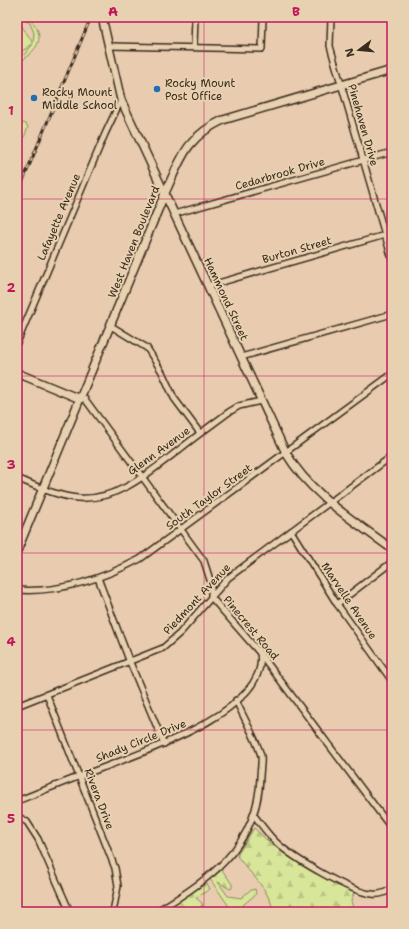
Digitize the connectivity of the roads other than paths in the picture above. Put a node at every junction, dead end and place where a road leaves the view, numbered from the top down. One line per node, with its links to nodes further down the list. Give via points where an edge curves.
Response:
1 (102, 17): 5 (street, Hammond Street)
2 (195, 17): 6 (street)
3 (263, 17): 6 (street, via 262,49)
4 (331, 17): 8 (street, Pinehaven Drive, via 330,46)
5 (109, 46): 6 (street); 9 (street, Hammond Street)
6 (194, 47)
7 (392, 70): 8 (street, West Haven Boulevard)
8 (341, 85): 11 (street, Pinehaven Drive); 12 (street, West Haven Boulevard, via 235,116 208,128 190,143)
9 (121, 100): 12 (street, Hammond Street); 20 (street, Lafayette Avenue)
10 (392, 152): 11 (street, Cedarbrook Drive)
11 (363, 161): 13 (street, Cedarbrook Drive); 15 (street, Pinehaven Drive)
12 (165, 193): 13 (street, Hammond Street); 19 (street, West Haven Boulevard)
13 (174, 214): 17 (street, Hammond Street)
14 (392, 233): 15 (street, Burton Street)
15 (384, 235): 16 (street, Pinehaven Drive); 17 (street, Burton Street)
16 (392, 259)
17 (208, 286): 21 (street, Hammond Street)
18 (392, 314): 21 (street)
19 (111, 326): 24 (street, West Haven Boulevard); 26 (street, via 146,348 162,372 174,398)
20 (17, 343)
21 (241, 357): 25 (street, Hammond Street)
22 (17, 373): 24 (street)
23 (392, 374): 27 (street, South Taylor Street)
24 (80, 399): 29 (street, Pinecrest Road, via 85,400); 31 (street, West Haven Boulevard)
25 (261, 401): 26 (street, Glenn Avenue, via 239,406); 27 (street, Hammond Street)
26 (200, 433): 29 (street, Glenn Avenue)
27 (286, 453): 32 (street, Hammond Street, via 304,479); 33 (street, South Taylor Street)
28 (392, 456): 32 (street, Piedmont Avenue)
29 (143, 477): 31 (street, Glenn Avenue, via 118,490 93,498 70,497); 33 (street, Pinecrest Road)
30 (17, 478): 31 (street, Glenn Avenue)
31 (43, 488): 36 (street, West Haven Boulevard)
32 (330, 503): 34 (street, Piedmont Avenue); 35 (street, Hammond Street)
33 (182, 529): 38 (street, South Taylor Street, via 140,559); 40 (street, Pinecrest Road, via 204,561 209,575)
34 (291, 531): 40 (street, Piedmont Avenue, via 233,574); 41 (street, Marvelle Avenue)
35 (392, 549)
36 (17, 551)
37 (392, 562): 41 (street)
38 (98, 578): 39 (street, South Taylor Street, via 41,591); 43 (street)
39 (17, 590)
40 (211, 597): 42 (street, Pinecrest Road); 43 (street, Piedmont Avenue, via 170,643)
41 (337, 604): 44 (street, Marvelle Avenue)
42 (260, 652): 46 (street, Shady Circle Drive, via 261,669 258,677); 53 (street, Pinecrest Road)
43 (129, 660): 45 (street, Piedmont Avenue); 48 (street)
44 (392, 681)
45 (47, 695): 47 (street, Piedmont Avenue); 49 (street, Rivera Drive)
46 (236, 700): 48 (street, Shady Circle Drive, via 202,726); 51 (street, via 261,756 260,789)
47 (17, 706)
48 (164, 744): 49 (street, Shady Circle Drive)
49 (79, 776): 50 (street, Shady Circle Drive); 56 (street, Rivera Drive, via 118,880)
50 (17, 801)
51 (253, 814): 54 (street, via 275,842 334,879 372,894); 57 (street, via 243,839 224,863 201,883)
52 (17, 816): 55 (street, via 32,828)
53 (392, 829)
54 (392, 888)
55 (70, 912)
56 (113, 912)
57 (155, 912)

